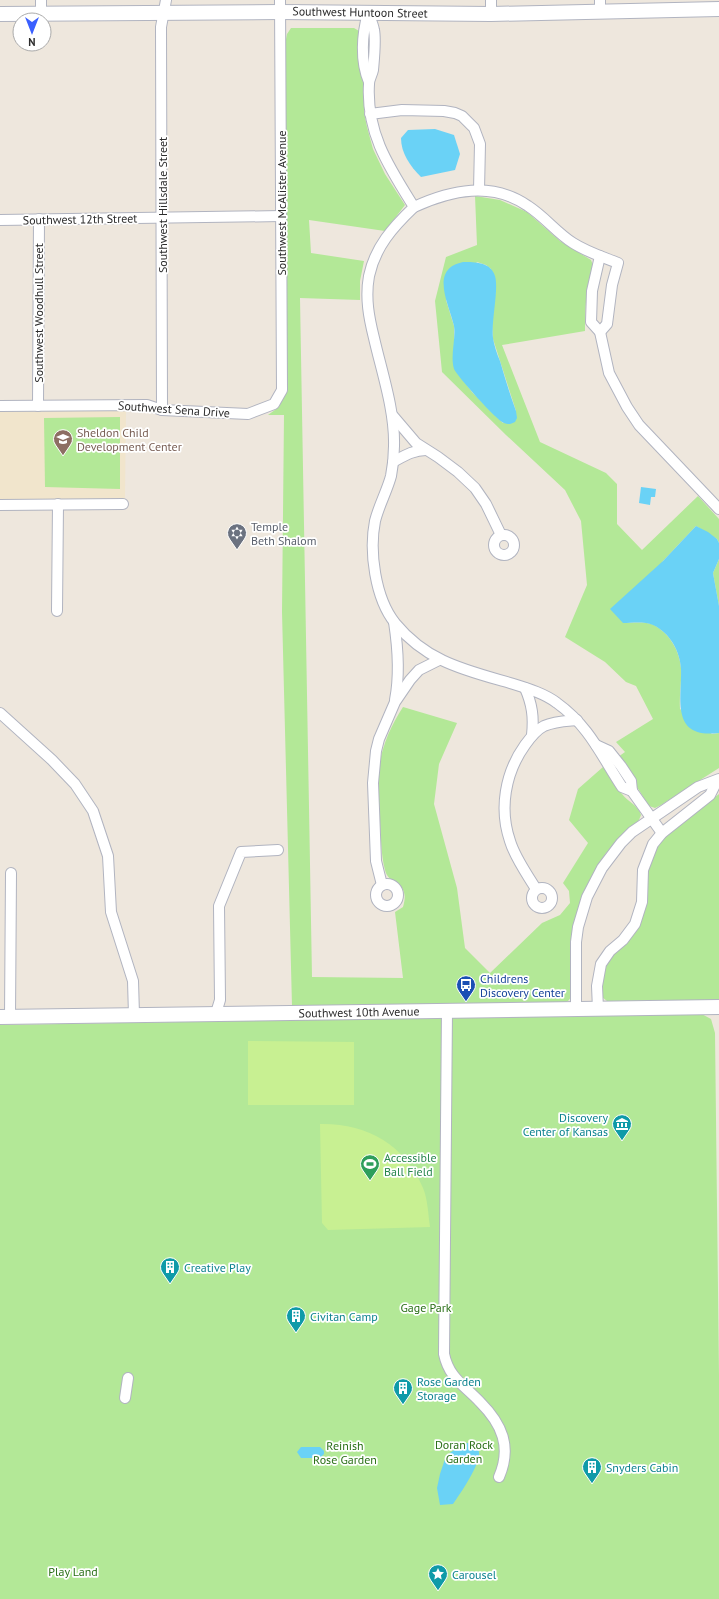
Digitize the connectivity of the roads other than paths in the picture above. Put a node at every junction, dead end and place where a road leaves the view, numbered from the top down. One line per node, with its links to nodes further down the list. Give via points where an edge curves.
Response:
1 (165, 6): 2 (main road, Southwest Huntoon Street); 4 (main road, Southwest Huntoon Street); 17 (street, Southwest Hillsdale Street, via 161,26)
2 (280, 6): 8 (main road, Southwest Huntoon Street); 16 (street, Southwest McAlister Avenue)
3 (600, 6): 5 (main road, Southwest Huntoon Street); 6 (main road, Southwest Huntoon Street)
4 (41, 7): 7 (main road, Southwest Huntoon Street)
5 (491, 7): 8 (main road, Southwest Huntoon Street)
6 (719, 9)
7 (24, 12)
8 (368, 13): 13 (street, via 363,30 364,72 369,82)
9 (0, 14): 10 (main road, Southwest Huntoon Street)
10 (12, 14)
11 (12, 17): 12 (main road)
12 (0, 21)
13 (370, 114): 14 (street, via 402,110 437,111 462,116 474,128 480,144); 15 (street, via 376,139)
14 (479, 190): 15 (street, via 449,193); 20 (street, via 520,201 572,242)
15 (414, 207): 26 (street, via 389,232 379,248 372,263 368,284 368,316)
16 (280, 216): 17 (street, Southwest 12th Street); 22 (street, Southwest McAlister Avenue, via 282,390)
17 (162, 218): 18 (street, Southwest 12th Street); 25 (street, Southwest Hillsdale Street)
18 (39, 219): 19 (street, Southwest 12th Street); 24 (street, Southwest Woodhull Street)
19 (0, 220)
20 (600, 256): 21 (street, via 590,309 591,322); 21 (street, via 618,263 612,285 607,324)
21 (600, 332): 32 (street, via 609,373 639,425)
22 (274, 404): 25 (street, Southwest Sena Drive, via 248,414)
23 (0, 406): 24 (street, Southwest Sena Drive)
24 (38, 406): 25 (street, Southwest Sena Drive, via 147,405)
25 (162, 410)
26 (392, 415): 27 (street, via 416,443); 28 (street)
27 (426, 450): 28 (street, via 417,450); 33 (street, via 458,472 475,488)
28 (393, 462): 35 (street, via 391,476 376,520 372,552 382,600)
29 (58, 504): 30 (street); 31 (street); 34 (street)
30 (123, 504)
31 (0, 505)
32 (719, 509)
33 (501, 535)
34 (57, 610)
35 (394, 622): 36 (street, via 410,639); 38 (street, via 398,655)
36 (439, 660): 37 (street); 38 (street, via 419,670)
37 (525, 688): 40 (street, via 557,703); 41 (street, via 534,714)
38 (395, 702): 47 (street, via 379,739 373,766 376,861)
39 (0, 713): 54 (street, via 75,784 93,811 108,856 111,912 133,982)
40 (577, 720): 41 (street, via 552,723); 43 (street, via 586,728 596,744 609,751 621,766 631,781 632,791)
41 (532, 735): 48 (street, via 513,766 504,798 504,814 510,842)
42 (718, 780): 43 (street, via 698,787); 44 (street, via 710,794)
43 (651, 818): 44 (street); 52 (street, via 632,832 618,847 602,868 587,897 576,942)
44 (662, 833): 50 (street, via 653,844 643,870 642,902 635,924 601,964 597,986)
45 (278, 850): 53 (street, via 241,852 219,906 220,1000)
46 (11, 873): 55 (street)
47 (382, 885)
48 (536, 889)
49 (719, 1007): 50 (main road, Southwest 10th Avenue)
50 (598, 1009): 52 (main road, Southwest 10th Avenue)
51 (447, 1010): 52 (main road, Southwest 10th Avenue); 53 (main road, Southwest 10th Avenue); 58 (street, via 444,1354 455,1378 488,1410 501,1431 506,1454)
52 (576, 1010)
53 (216, 1014): 54 (main road, Southwest 10th Avenue)
54 (134, 1015): 55 (main road, Southwest 10th Avenue)
55 (5, 1017)
56 (128, 1378): 57 (street)
57 (124, 1398)
58 (499, 1476)

